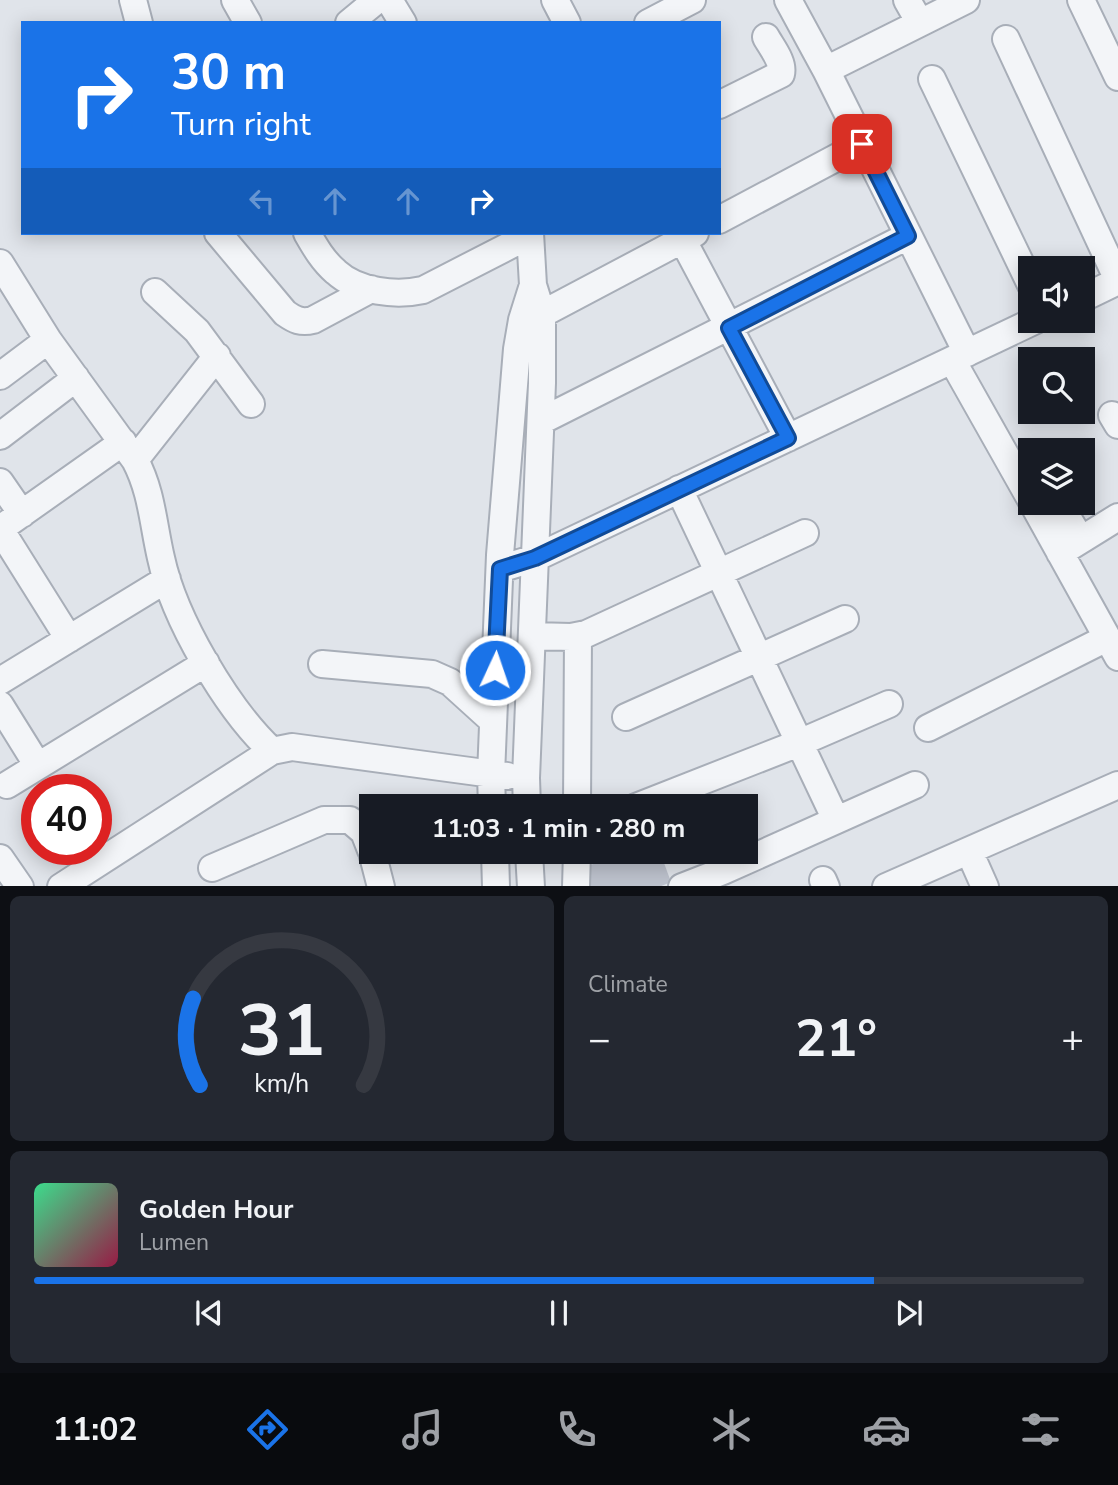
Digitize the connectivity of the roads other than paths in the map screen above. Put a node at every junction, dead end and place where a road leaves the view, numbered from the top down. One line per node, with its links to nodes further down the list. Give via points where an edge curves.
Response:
1 (133, 0): 10 (street)
2 (234, 0): 11 (street)
3 (692, 0): 14 (street)
4 (788, 0): 18 (street)
5 (907, 0): 15 (street)
6 (966, 0): 15 (street)
7 (1081, 0): 19 (street)
8 (555, 1): 13 (street)
9 (396, 6): 12 (street)
10 (138, 21)
11 (247, 21)
12 (355, 21)
13 (566, 21)
14 (653, 21)
15 (920, 23): 18 (street)
16 (766, 37): 21 (street, via 781,74)
17 (1006, 39): 32 (street)
18 (825, 70): 22 (street)
19 (1118, 77)
20 (932, 79): 30 (street)
21 (721, 104)
22 (862, 144): 23 (street); 29 (street)
23 (721, 219)
24 (220, 235): 33 (street, via 293,320 313,320)
25 (308, 235): 33 (street, via 334,271)
26 (528, 235): 33 (street, via 424,290 404,294)
27 (530, 235): 36 (street)
28 (685, 235): 36 (street); 37 (street)
29 (908, 236): 37 (street); 41 (street)
30 (1018, 258)
31 (0, 263): 39 (street)
32 (1118, 280): 35 (street)
33 (371, 289)
34 (155, 292): 40 (street, via 185,317)
35 (1095, 292)
36 (532, 317): 45 (street); 60 (street, via 517,349)
37 (729, 328): 45 (street); 47 (street)
38 (1018, 329): 41 (street)
39 (48, 340): 42 (street); 43 (street)
40 (217, 356): 44 (street); 48 (street)
41 (960, 356): 47 (street); 49 (street)
42 (2, 372)
43 (76, 378): 46 (street); 48 (street)
44 (251, 404)
45 (541, 421): 59 (street)
46 (0, 436)
47 (788, 438): 51 (street)
48 (129, 451): 52 (street); 62 (street, via 152,501)
49 (1018, 474)
50 (0, 482): 52 (street)
51 (680, 489): 59 (street); 61 (street)
52 (22, 514): 56 (street)
53 (1043, 515): 58 (street)
54 (1061, 515): 58 (street)
55 (1118, 517): 58 (street)
56 (0, 529): 66 (street)
57 (805, 533): 61 (street)
58 (1070, 547): 67 (street)
59 (535, 558): 60 (street); 64 (street)
60 (500, 569): 75 (street)
61 (719, 572): 65 (street); 68 (street)
62 (167, 579): 66 (street); 69 (street)
63 (845, 619): 68 (street)
64 (532, 636): 65 (street); 81 (street)
65 (578, 636): 87 (street)
66 (69, 639): 71 (street)
67 (1113, 647): 76 (street)
68 (760, 659): 74 (street); 77 (street)
69 (206, 663): 78 (street, via 251,731); 79 (street)
70 (322, 664): 75 (street, via 432,674 450,682)
71 (0, 681)
72 (889, 704): 77 (street)
73 (0, 705): 79 (street)
74 (626, 717)
75 (493, 721): 80 (street)
76 (928, 728)
77 (799, 743): 88 (street); 89 (street)
78 (272, 751): 80 (street, via 292,747); 99 (street)
79 (38, 765): 82 (street)
80 (491, 775): 81 (street); 85 (street)
81 (526, 778): 86 (street)
82 (7, 785)
83 (915, 785): 89 (street)
84 (1118, 785): 91 (street)
85 (492, 794)
86 (527, 794)
87 (577, 794)
88 (669, 794)
89 (836, 821): 104 (street)
90 (359, 828): 97 (street, via 350,820 324,820)
91 (969, 851): 105 (street); 106 (street)
92 (0, 858): 98 (street)
93 (375, 864): 100 (street)
94 (495, 864): 101 (street)
95 (530, 864): 102 (street)
96 (577, 864): 103 (street)
97 (212, 868)
98 (19, 886)
99 (63, 886)
100 (381, 886)
101 (496, 886)
102 (531, 886)
103 (576, 886)
104 (685, 886)
105 (888, 886)
106 (985, 886)

